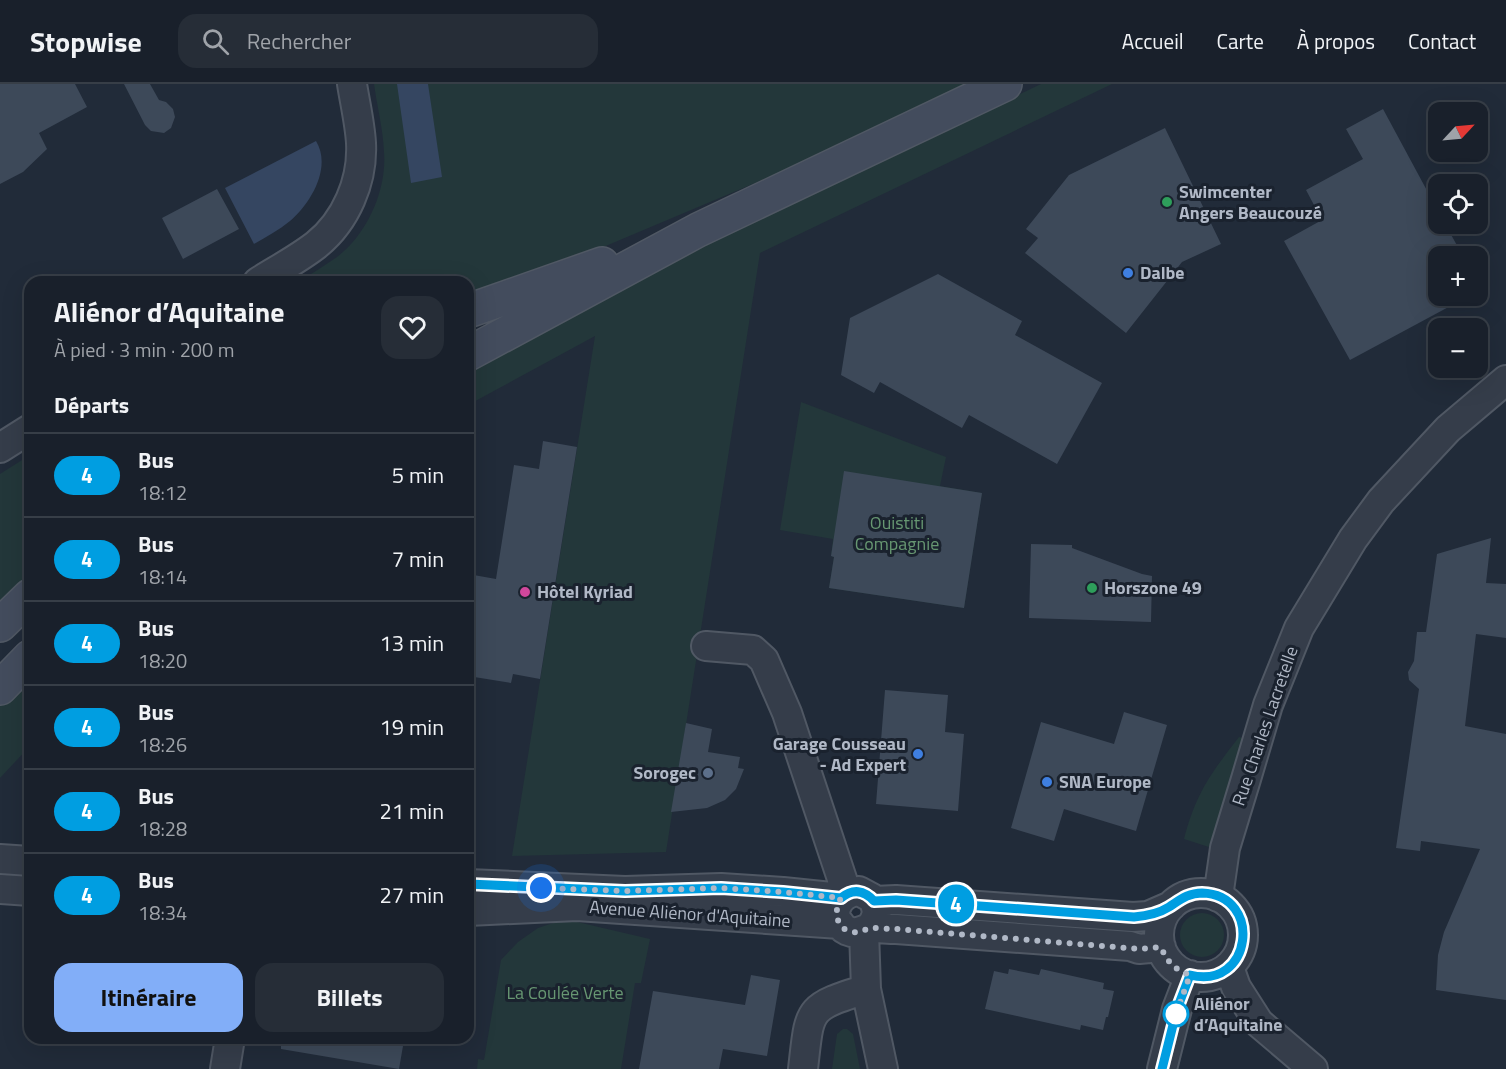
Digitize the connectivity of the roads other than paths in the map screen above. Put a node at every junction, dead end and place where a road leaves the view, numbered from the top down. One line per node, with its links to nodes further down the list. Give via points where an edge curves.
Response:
1 (352, 84): 4 (street, via 361,158 348,204 337,223 315,245)
2 (1005, 84): 3 (main road)
3 (698, 230): 5 (main road); 6 (main road)
4 (267, 276)
5 (474, 309)
6 (474, 351)
7 (1506, 380): 22 (street, Rue Charles Lacretelle, via 1448,429 1381,501 1299,628 1268,705 1246,778 1226,848)
8 (24, 433): 9 (street)
9 (0, 448)
10 (24, 602): 11 (main road)
11 (0, 625)
12 (706, 646): 15 (street, via 753,650 764,660 787,713)
13 (24, 663): 14 (main road)
14 (0, 688)
15 (829, 842): 21 (street, Avenue Aliénor d'Aquitaine, via 822,870); 25 (street)
16 (0, 859): 17 (street)
17 (24, 861)
18 (474, 884): 21 (street, Avenue Aliénor d'Aquitaine)
19 (0, 890): 20 (street)
20 (24, 891)
21 (797, 893): 25 (street, Avenue Aliénor d'Aquitaine)
22 (1218, 897): 23 (street, Avenue Aliénor d'Aquitaine, via 1193,894); 27 (street, via 1234,908 1243,929 1240,952)
23 (1171, 906): 25 (street, Avenue Aliénor d'Aquitaine, via 1148,916 1134,917 896,900); 26 (street, via 1163,917)
24 (474, 911): 25 (street, Avenue Aliénor d'Aquitaine, via 577,906)
25 (856, 913): 26 (street, Avenue Aliénor d'Aquitaine, via 1139,949); 29 (street)
26 (1161, 947): 28 (street, via 1172,965)
27 (1229, 967): 28 (street, via 1208,977); 35 (street, via 1236,987 1259,1023)
28 (1190, 975): 34 (street)
29 (866, 989): 32 (street, via 818,1008 808,1026); 33 (street)
30 (229, 1044): 31 (street)
31 (225, 1069)
32 (803, 1069)
33 (883, 1069)
34 (1162, 1069)
35 (1313, 1069)

